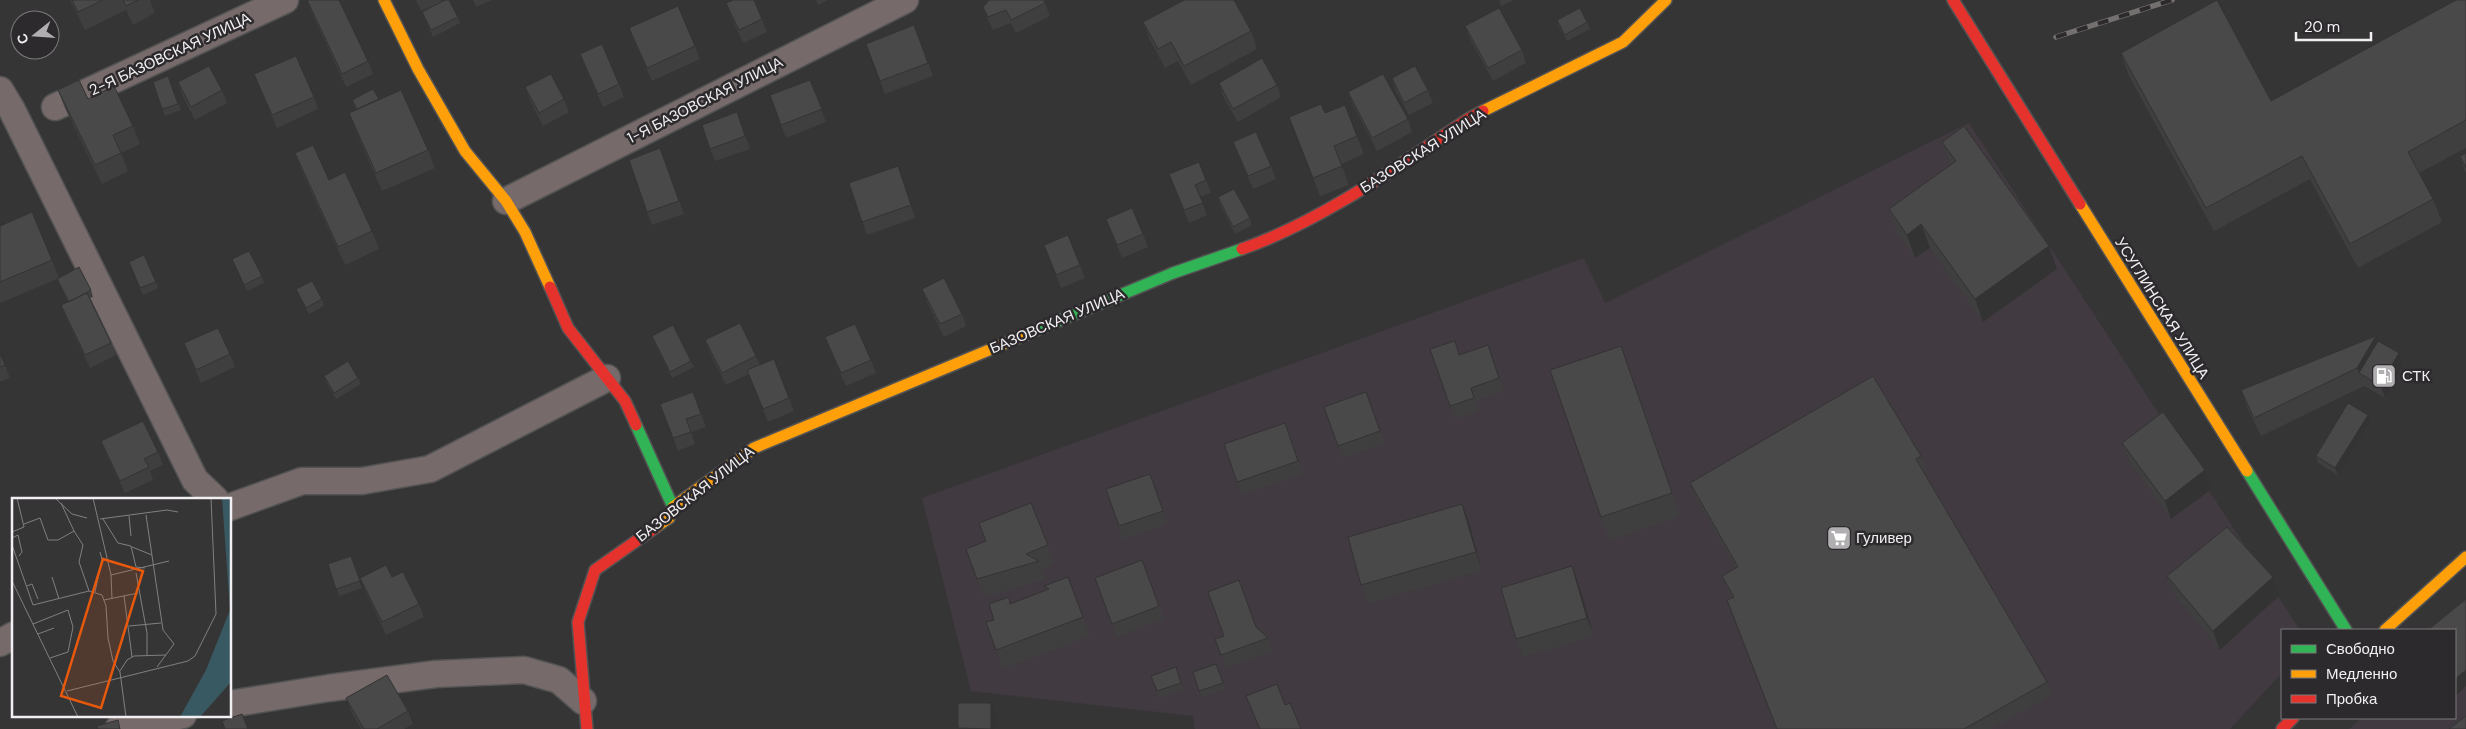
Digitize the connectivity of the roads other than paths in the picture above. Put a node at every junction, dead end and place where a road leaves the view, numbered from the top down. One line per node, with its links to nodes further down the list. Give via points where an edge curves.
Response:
1 (285, 0): 7 (street, 2-Я БАЗОВСКАЯ УЛИЦА)
2 (384, 0): 8 (street, via 418,69 465,151)
3 (905, 0): 8 (street, 1-Я БАЗОВСКАЯ УЛИЦА)
4 (1666, 0): 12 (street, БАЗОВСКАЯ УЛИЦА, via 1622,42 1468,119 1350,197 1270,239 1173,273 754,448)
5 (1953, 0): 14 (street, УСУГЛИНСКАЯ УЛИЦА)
6 (0, 90): 10 (street, via 195,480)
7 (55, 107)
8 (506, 201): 9 (street, via 525,232 568,328)
9 (606, 378): 11 (street, via 430,470 362,481 302,481); 12 (street, via 624,401)
10 (214, 498)
11 (231, 508)
12 (671, 513): 18 (street, БАЗОВСКАЯ УЛИЦА, via 595,570 578,622)
13 (2466, 557): 15 (street)
14 (2345, 629)
15 (2386, 629)
16 (12, 636): 17 (street)
17 (0, 643)
18 (583, 701): 19 (street, via 559,680 524,670 436,674); 23 (street, БАЗОВСКАЯ УЛИЦА)
19 (231, 704)
20 (179, 716): 22 (street)
21 (2292, 719): 24 (street)
22 (118, 729)
23 (587, 729)
24 (2282, 729)

